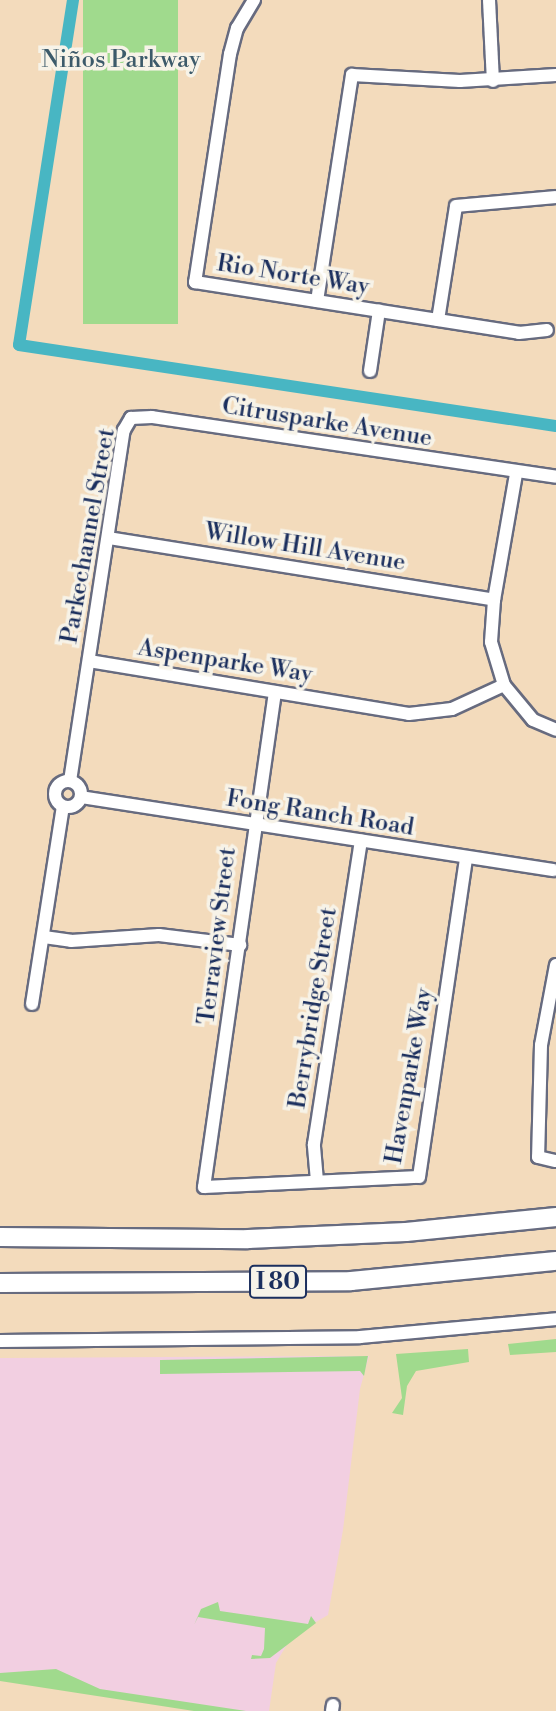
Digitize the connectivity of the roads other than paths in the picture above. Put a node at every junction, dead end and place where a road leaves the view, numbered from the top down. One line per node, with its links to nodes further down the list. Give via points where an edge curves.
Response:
1 (254, 0): 6 (street, Rio Norte Way, via 237,28 230,54 195,282)
2 (488, 0): 4 (street)
3 (556, 75): 4 (street)
4 (493, 80): 6 (street, via 352,75)
5 (556, 197): 8 (street, via 456,206)
6 (317, 301): 7 (street, Rio Norte Way)
7 (379, 311): 8 (street, Rio Norte Way); 10 (street)
8 (438, 320): 9 (street, Rio Norte Way, via 519,332)
9 (547, 330)
10 (370, 371)
11 (131, 418): 12 (street, Citrusparke Avenue, via 152,417); 14 (street, Parkechannel Street, via 124,430)
12 (516, 474): 13 (street, Citrusparke Avenue); 15 (street)
13 (556, 477)
14 (109, 538): 15 (street, Willow Hill Avenue); 16 (street, Parkechannel Street)
15 (494, 600): 17 (street, via 491,642)
16 (89, 661): 18 (street, Aspenparke Way); 20 (street)
17 (504, 685): 18 (street, Aspenparke Way, via 452,709 409,714); 19 (street, via 533,720)
18 (275, 692): 23 (street, Terraview Street)
19 (556, 730)
20 (70, 781): 21 (street, via 80,789); 22 (street, via 61,782 54,793)
21 (81, 797): 22 (street, via 76,805); 23 (street, Fong Ranch Road)
22 (63, 807): 27 (street)
23 (253, 825): 24 (street, Fong Ranch Road); 28 (street, Terraview Street)
24 (361, 841): 25 (street, Fong Ranch Road); 34 (street, Berrybridge Street, via 314,1144)
25 (466, 857): 26 (street, Fong Ranch Road); 34 (street, Havenparke Way, via 419,1177)
26 (555, 871)
27 (44, 937): 28 (street, via 71,942 159,935); 30 (street)
28 (240, 944): 35 (street, Terraview Street)
29 (556, 965): 31 (street)
30 (32, 1004)
31 (541, 1045): 32 (street); 33 (street, via 538,1157)
32 (556, 1048)
33 (556, 1161)
34 (317, 1181): 35 (street, Havenparke Way)
35 (204, 1186)
36 (556, 1217): 37 (highway, I 80, via 406,1233 248,1239)
37 (0, 1237)
38 (556, 1261): 39 (highway, I 80, via 351,1281)
39 (0, 1283)
40 (556, 1319): 41 (street, via 347,1337)
41 (0, 1341)

